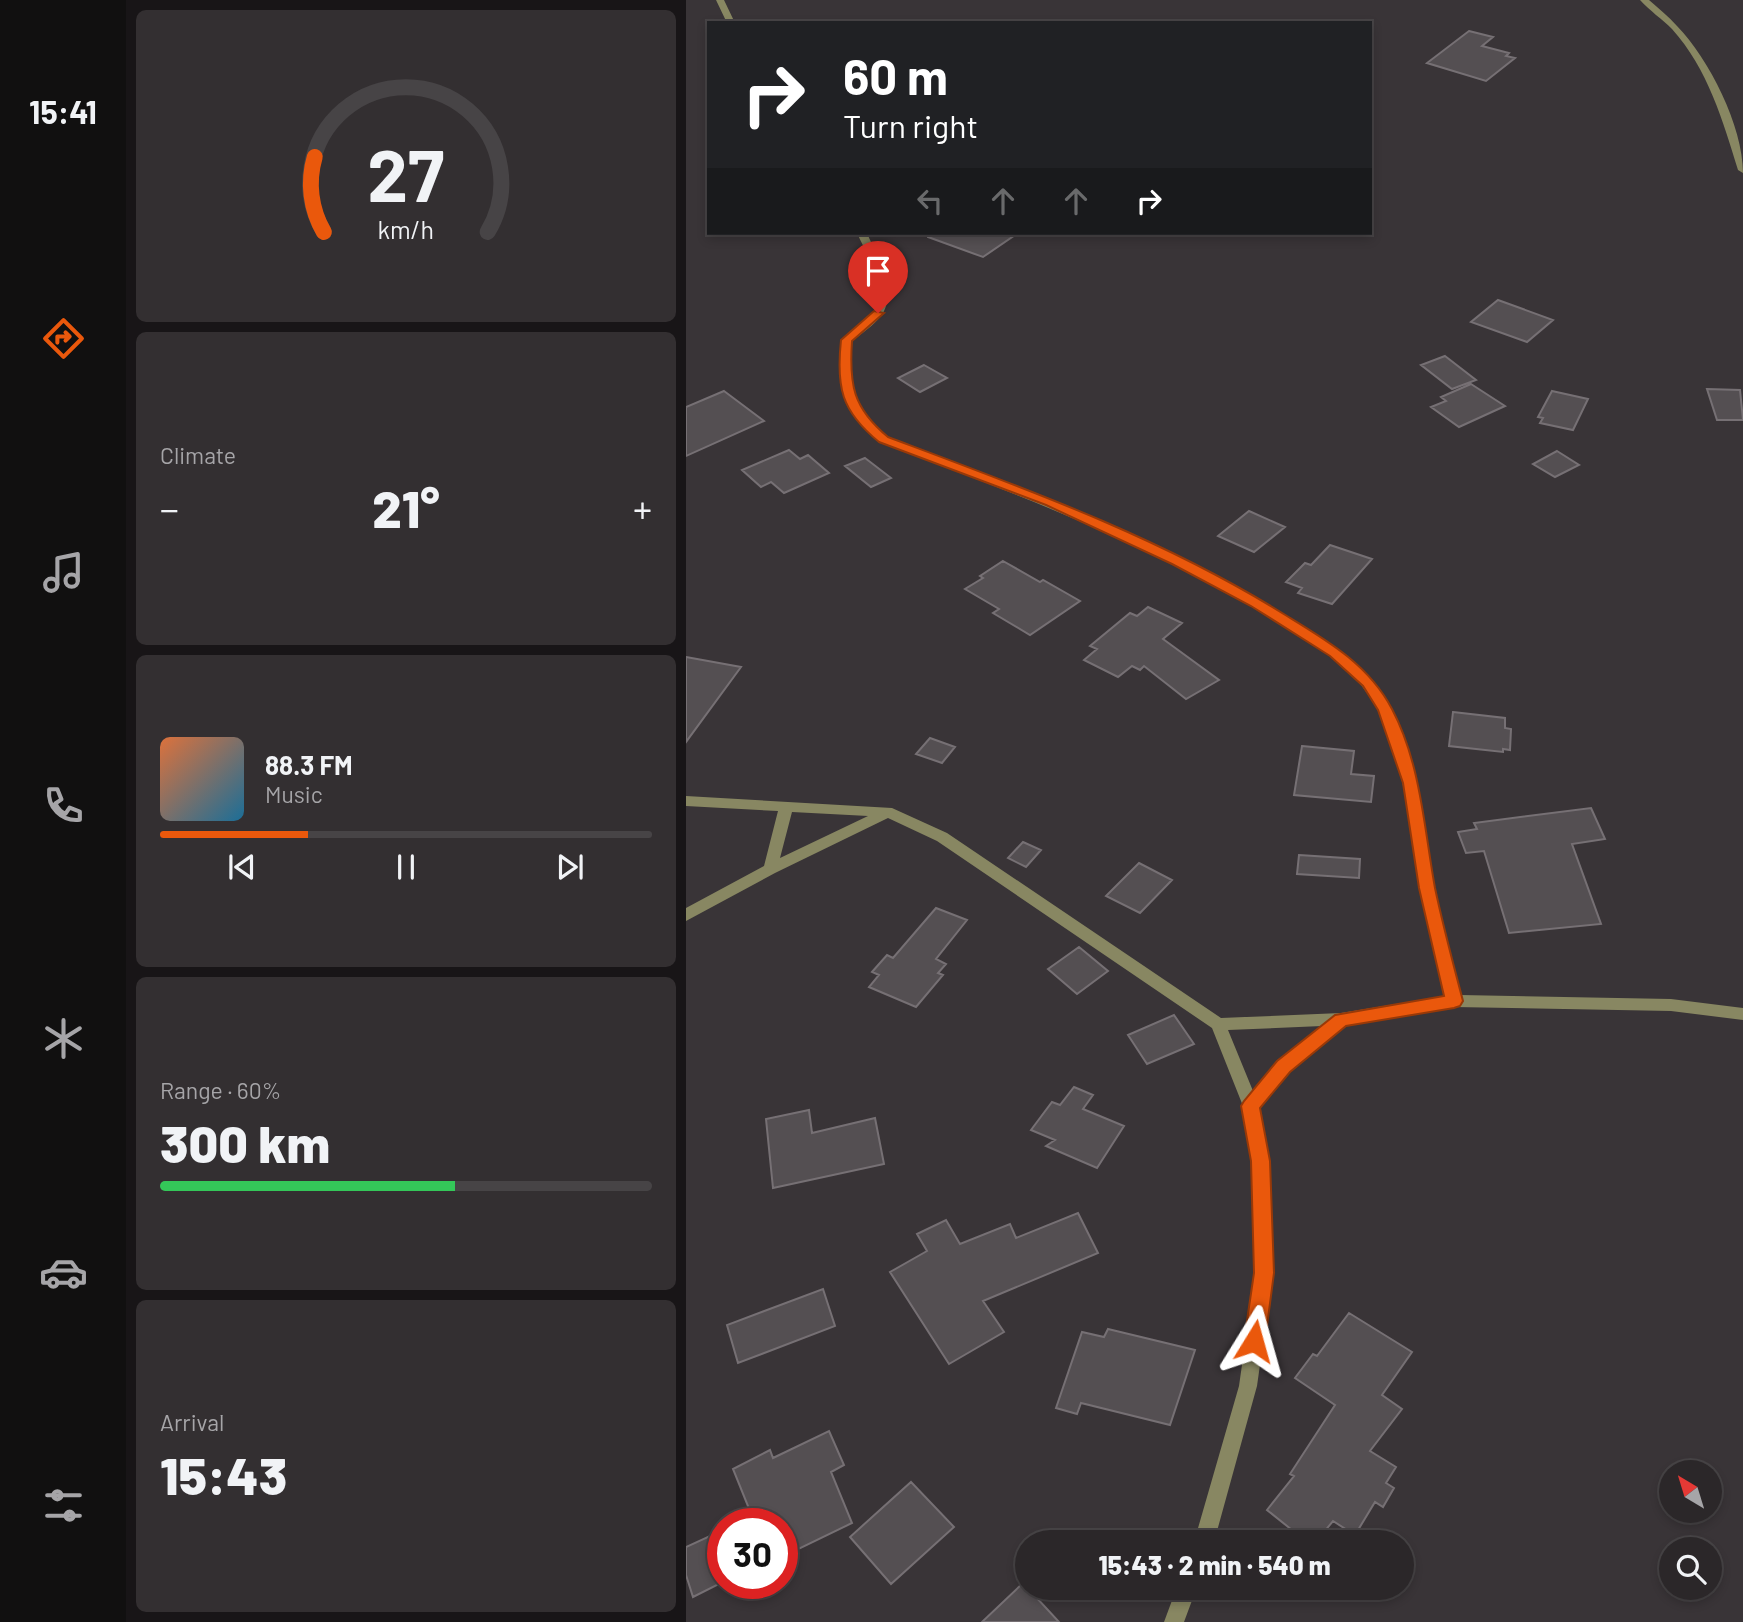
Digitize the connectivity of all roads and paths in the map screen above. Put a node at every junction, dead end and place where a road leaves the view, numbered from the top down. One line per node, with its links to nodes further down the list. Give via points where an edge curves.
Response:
1 (720, 0): 3 (street)
2 (1644, 0): 4 (street, via 1675,28 1695,55 1720,99)
3 (730, 21)
4 (1743, 170)
5 (863, 235): 11 (street, via 883,288 883,303 847,340 844,374 864,423 883,440 1051,502 1177,561 1336,653 1368,683 1385,710 1411,783 1427,888)
6 (686, 801): 7 (street)
7 (786, 806): 8 (street); 9 (street)
8 (887, 812): 9 (street); 14 (street, via 942,837)
9 (770, 869): 10 (street)
10 (686, 915)
11 (1454, 1001): 12 (street, via 1671,1005); 13 (street)
12 (1743, 1014)
13 (1341, 1020): 14 (street); 15 (street, via 1283,1066)
14 (1218, 1024): 15 (street)
15 (1251, 1106): 16 (street, via 1260,1161 1264,1273 1248,1387)
16 (1207, 1530)
17 (1182, 1600): 18 (street)
18 (1174, 1622)

